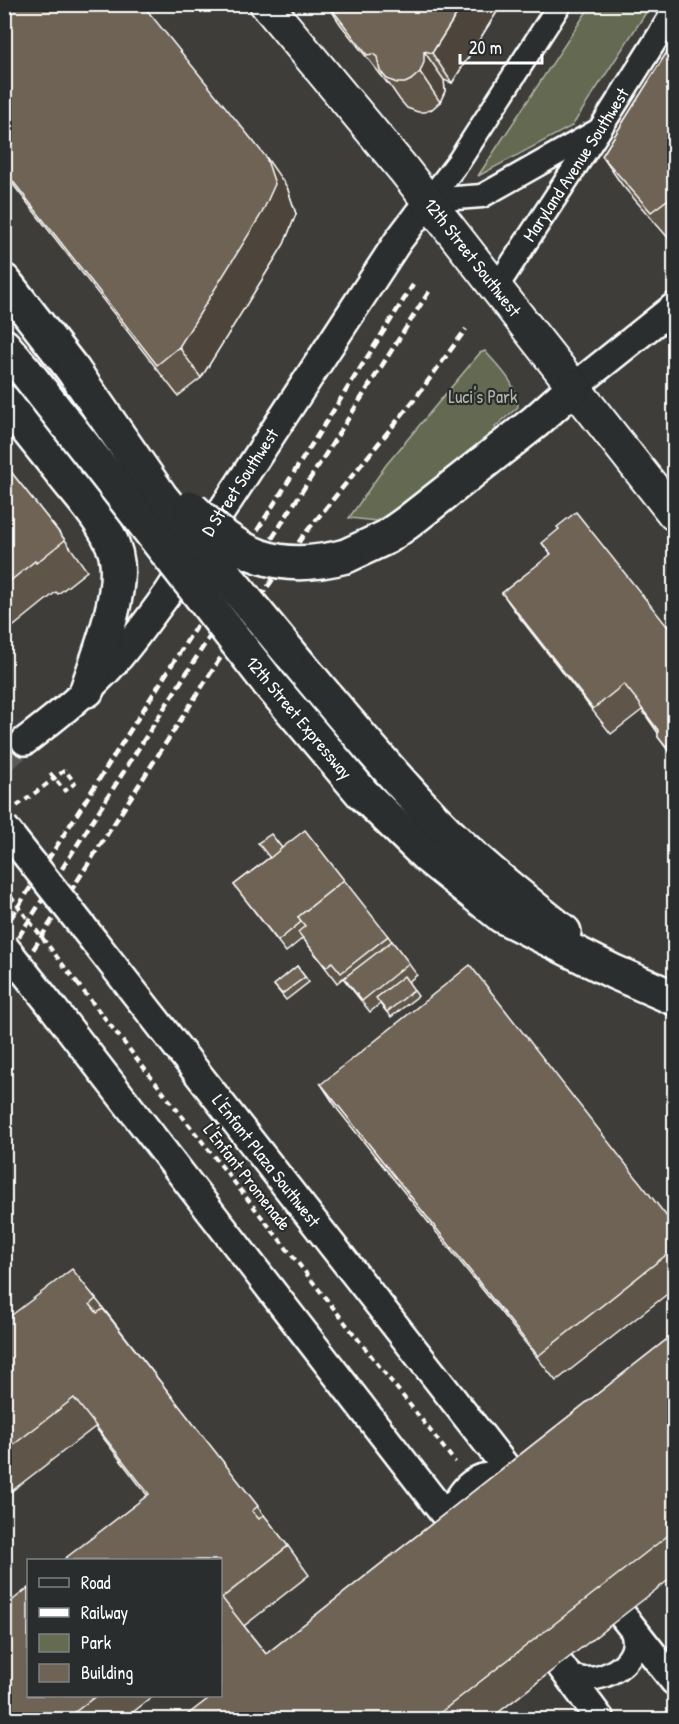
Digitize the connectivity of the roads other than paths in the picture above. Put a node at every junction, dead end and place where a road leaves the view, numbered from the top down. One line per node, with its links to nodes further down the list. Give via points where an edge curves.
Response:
1 (266, 4): 5 (main road, 12th Street Southwest)
2 (560, 4): 5 (street, via 459,162)
3 (675, 11): 4 (street, Maryland Avenue Southwest)
4 (600, 129): 5 (street, via 482,196); 7 (street, Maryland Avenue Southwest)
5 (429, 200): 7 (main road, 12th Street Southwest); 14 (street, D Street Southwest, via 398,241 168,593 114,663)
6 (4, 281): 10 (highway)
7 (496, 288): 11 (main road, 12th Street Southwest)
8 (675, 307): 11 (street)
9 (4, 346): 18 (highway, 12th Street Expressway, bridge, via 268,682 362,793 427,856 502,916)
10 (73, 370): 11 (highway, bridge, via 190,507 219,535 250,553 280,562 302,563 346,556 387,537); 18 (highway, bridge, via 160,497 367,744 470,853)
11 (574, 387): 13 (main road, 12th Street Southwest)
12 (4, 401): 14 (highway, via 95,516 117,560 115,595)
13 (675, 514)
14 (87, 690): 15 (street, D Street Southwest)
15 (25, 741)
16 (9, 818): 20 (street, L'Enfant Plaza Southwest, bridge, via 94,941)
17 (4, 946): 21 (street, bridge)
18 (614, 972): 19 (highway, 12th Street Expressway)
19 (675, 998)
20 (519, 1484): 21 (street, via 499,1473 470,1481 460,1491)
21 (447, 1518): 22 (street)
22 (466, 1542)
23 (627, 1622): 24 (street, via 634,1642 623,1664 600,1677 585,1679); 25 (street)
24 (563, 1670): 26 (street)
25 (675, 1681)
26 (601, 1719)

